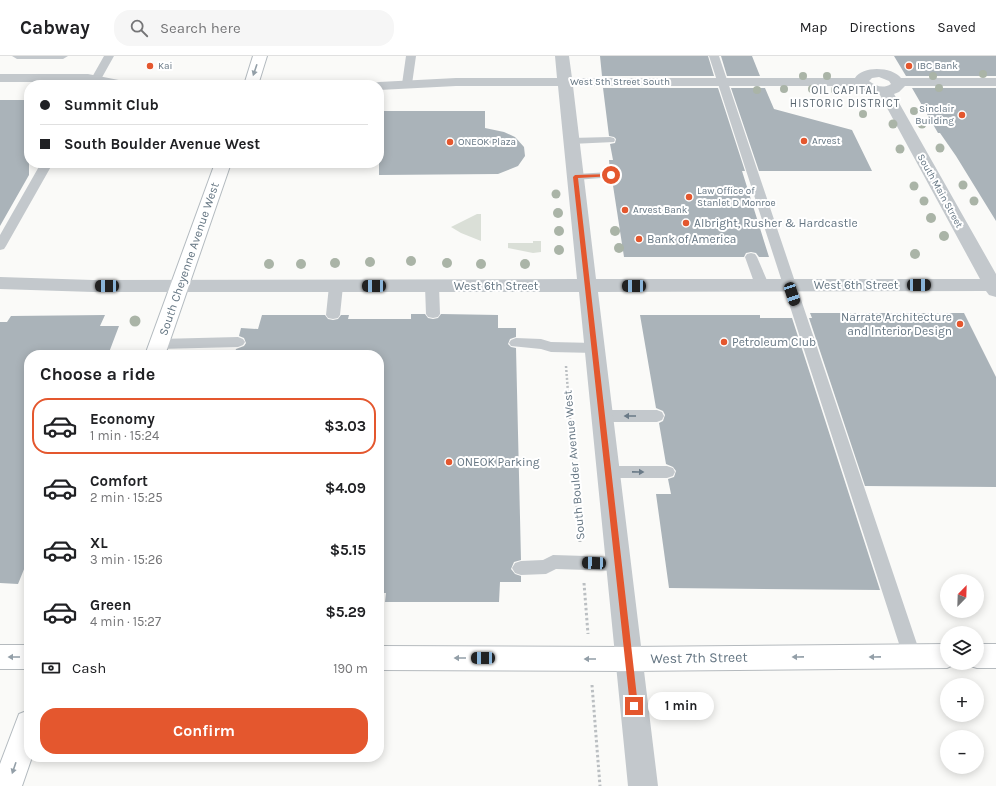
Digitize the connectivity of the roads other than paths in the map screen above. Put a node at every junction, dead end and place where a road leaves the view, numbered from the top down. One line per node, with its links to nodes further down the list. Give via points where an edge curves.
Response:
1 (17, 56): 2 (lane)
2 (63, 56)
3 (109, 56): 11 (lane)
4 (260, 56): 13 (main road, one-way to 13)
5 (411, 56): 18 (lane)
6 (562, 56): 14 (street)
7 (714, 56): 15 (lane)
8 (868, 60): 9 (street)
9 (875, 73): 16 (street, via 864,76); 20 (street, via 890,76)
10 (0, 78): 11 (street)
11 (96, 79): 12 (street)
12 (101, 80)
13 (252, 80)
14 (564, 82): 15 (street, West 5th Street South); 18 (street, West 5th Street South); 22 (street)
15 (723, 82): 16 (street, West 5th Street South); 31 (lane)
16 (862, 82): 20 (street, via 871,88)
17 (996, 82): 20 (street)
18 (408, 84): 19 (street, West 5th Street South)
19 (384, 86)
20 (891, 86): 36 (street, South Main Street)
21 (610, 140): 22 (lane)
22 (571, 141): 26 (street)
23 (44, 168): 27 (lane)
24 (221, 168): 32 (main road, South Cheyenne Avenue West)
25 (611, 175): 26 (lane)
26 (575, 177): 35 (street)
27 (0, 246)
28 (751, 257): 30 (lane)
29 (0, 283): 32 (street, West 6th Street)
30 (762, 285): 31 (street, West 6th Street); 35 (street, West 6th Street)
31 (790, 285): 36 (street, West 6th Street); 49 (lane)
32 (179, 286): 33 (street, West 6th Street); 42 (main road, South Cheyenne Avenue West)
33 (336, 286): 34 (street, West 6th Street); 38 (lane)
34 (432, 286): 35 (street, West 6th Street); 37 (lane)
35 (588, 286): 41 (street)
36 (995, 286)
37 (433, 314)
38 (333, 316)
39 (238, 342): 42 (lane)
40 (516, 343): 41 (lane)
41 (595, 348): 43 (street)
42 (157, 350)
43 (603, 416): 44 (lane, one-way to 43); 45 (street)
44 (658, 416)
45 (609, 472): 46 (lane, one-way to 46); 47 (street)
46 (667, 472)
47 (619, 564): 48 (lane, via 553,562 546,568); 56 (street)
48 (521, 568)
49 (912, 656): 50 (main road, West 7th Street); 56 (main road, West 7th Street, one-way to 56)
50 (940, 656)
51 (984, 656): 52 (main road)
52 (996, 656)
53 (0, 657): 54 (main road, one-way to 53)
54 (24, 657)
55 (384, 658): 56 (main road, West 7th Street, one-way to 55)
56 (629, 659): 59 (street)
57 (24, 738): 58 (main road, one-way to 58)
58 (7, 786)
59 (642, 786)

